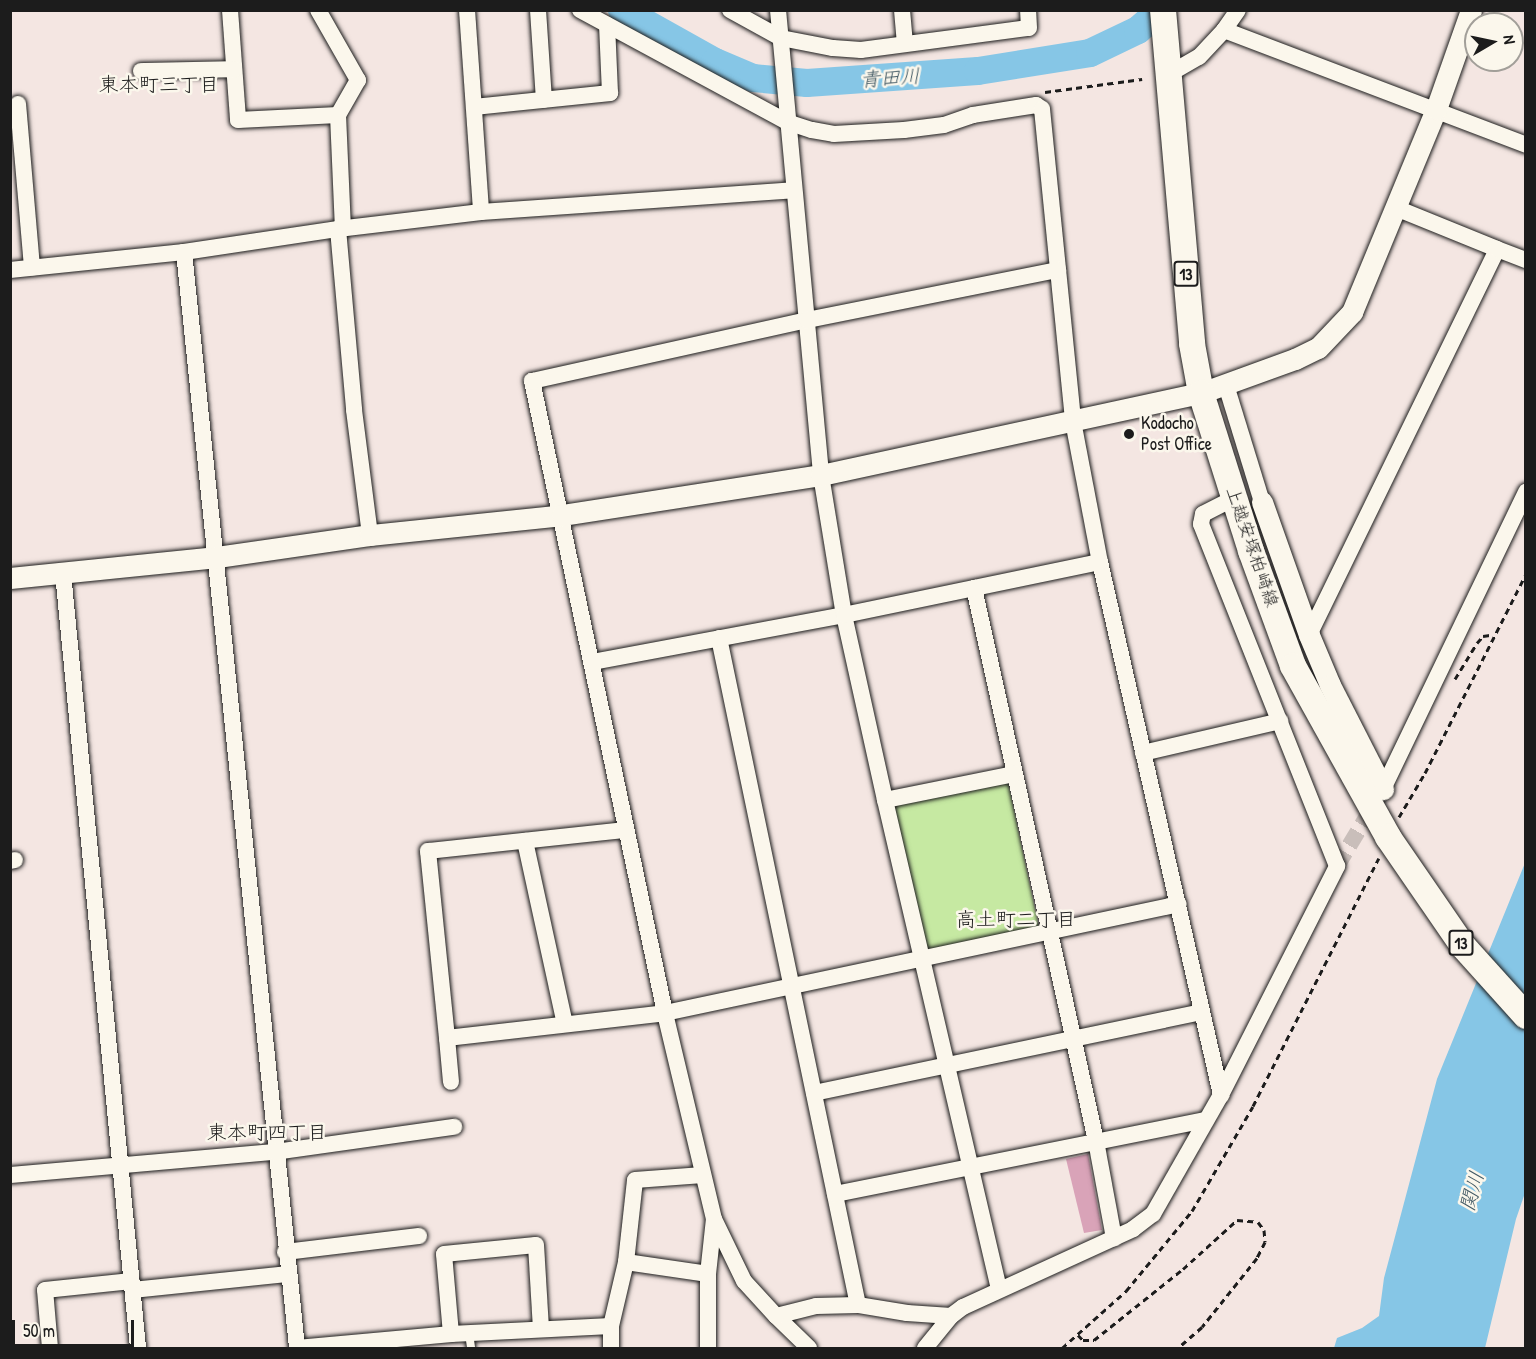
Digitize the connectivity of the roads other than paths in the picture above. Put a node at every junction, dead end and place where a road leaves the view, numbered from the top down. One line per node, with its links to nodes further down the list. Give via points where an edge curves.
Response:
1 (230, 10): 17 (street)
2 (318, 10): 24 (street, via 358,80)
3 (467, 10): 22 (street)
4 (538, 10): 20 (street)
5 (580, 10): 13 (street)
6 (730, 10): 16 (street)
7 (778, 10): 16 (street)
8 (902, 10): 15 (street)
9 (1028, 10): 15 (street, via 1029,28)
10 (1163, 10): 19 (main road, 上越安塚柏崎線 / 13)
11 (1238, 10): 14 (street)
12 (1471, 10): 23 (street)
13 (607, 25): 20 (street, via 610,93); 25 (street)
14 (1224, 30): 19 (street, via 1199,57); 23 (street)
15 (905, 43): 16 (street, via 861,50)
16 (781, 46): 25 (street)
17 (234, 69): 18 (street); 24 (street, via 238,120)
18 (141, 71)
19 (1169, 74): 39 (main road, 上越安塚柏崎線 / 13, via 1189,311)
20 (544, 100): 22 (street)
21 (18, 104): 34 (street)
22 (474, 108): 29 (street)
23 (1436, 109): 26 (street); 28 (street)
24 (338, 115): 30 (street)
25 (787, 115): 27 (street); 36 (street, via 834,134 864,133 944,125 973,115 1036,105 1045,117)
26 (1526, 145)
27 (793, 190): 29 (street); 37 (street)
28 (1396, 208): 31 (street); 38 (street, via 1353,312 1331,338 1295,359)
29 (481, 212): 30 (street)
30 (340, 228): 32 (street); 46 (street, via 354,410)
31 (1497, 249): 33 (street); 53 (street)
32 (184, 252): 34 (street); 47 (street)
33 (1526, 260)
34 (32, 267): 35 (street)
35 (10, 270)
36 (1058, 270): 37 (street); 40 (street)
37 (807, 320): 41 (street); 45 (street, via 532,381)
38 (1226, 385): 39 (street); 44 (street)
39 (1201, 393): 40 (street); 43 (main road, 上越安塚柏崎線 / 13)
40 (1073, 421): 41 (street); 48 (street)
41 (821, 476): 45 (street); 52 (street)
42 (1526, 492): 59 (street)
43 (1235, 498): 56 (street, via 1203,514 1201,524); 69 (main road, 上越安塚柏崎線 / 13, via 1293,666 1388,837 1463,946)
44 (1262, 502): 53 (street)
45 (562, 516): 46 (street); 55 (street)
46 (370, 535): 47 (street)
47 (217, 557): 49 (street); 80 (street)
48 (1100, 562): 51 (street); 57 (street)
49 (63, 573): 50 (street); 82 (street)
50 (10, 578)
51 (974, 588): 52 (street); 58 (street)
52 (844, 615): 54 (street); 60 (street)
53 (1309, 635): 59 (street, via 1348,724)
54 (719, 638): 55 (street); 66 (street)
55 (593, 662): 61 (street)
56 (1280, 721): 57 (street); 76 (street, via 1337,866)
57 (1143, 753): 63 (street)
58 (1014, 774): 60 (street); 64 (street)
59 (1383, 789)
60 (885, 800): 65 (street)
61 (625, 830): 62 (street); 68 (street)
62 (525, 841): 70 (street); 71 (street, via 428,851)
63 (1179, 904): 64 (street); 67 (street)
64 (1049, 933): 65 (street); 72 (street)
65 (924, 959): 66 (street); 73 (street)
66 (793, 987): 68 (street); 75 (street)
67 (1202, 1012): 72 (street); 76 (street)
68 (664, 1013): 70 (street); 84 (street)
69 (1526, 1016)
70 (565, 1023): 71 (street)
71 (447, 1038): 74 (street)
72 (1074, 1038): 73 (street); 79 (street)
73 (947, 1066): 75 (street); 81 (street)
74 (451, 1082)
75 (814, 1093): 85 (street)
76 (1221, 1095): 77 (street)
77 (1206, 1120): 79 (street); 88 (street, via 1154,1214)
78 (454, 1127): 80 (street)
79 (1096, 1141): 81 (street); 88 (street)
80 (275, 1152): 82 (street); 89 (street)
81 (970, 1166): 85 (street); 94 (street)
82 (120, 1167): 83 (street); 93 (street)
83 (10, 1175)
84 (703, 1175): 86 (street); 90 (street, via 635,1180)
85 (835, 1194): 95 (street)
86 (714, 1219): 92 (street); 96 (street, via 744,1281)
87 (419, 1236): 89 (street)
88 (1114, 1238): 94 (street)
89 (285, 1252): 91 (street)
90 (626, 1262): 92 (street); 98 (street)
91 (288, 1274): 93 (street); 104 (street)
92 (708, 1274): 106 (street)
93 (132, 1285): 102 (street, via 45,1290); 103 (street)
94 (999, 1289): 97 (street)
95 (858, 1305): 96 (street, via 816,1306); 97 (street)
96 (776, 1316): 107 (street)
97 (951, 1316): 108 (street)
98 (611, 1326): 99 (street); 105 (street)
99 (542, 1328): 100 (street, via 536,1245 444,1254); 101 (street)
100 (451, 1334): 101 (street); 104 (street)
101 (470, 1341)
102 (50, 1348)
103 (138, 1348)
104 (297, 1348)
105 (610, 1348)
106 (708, 1348)
107 (809, 1348)
108 (925, 1348)

